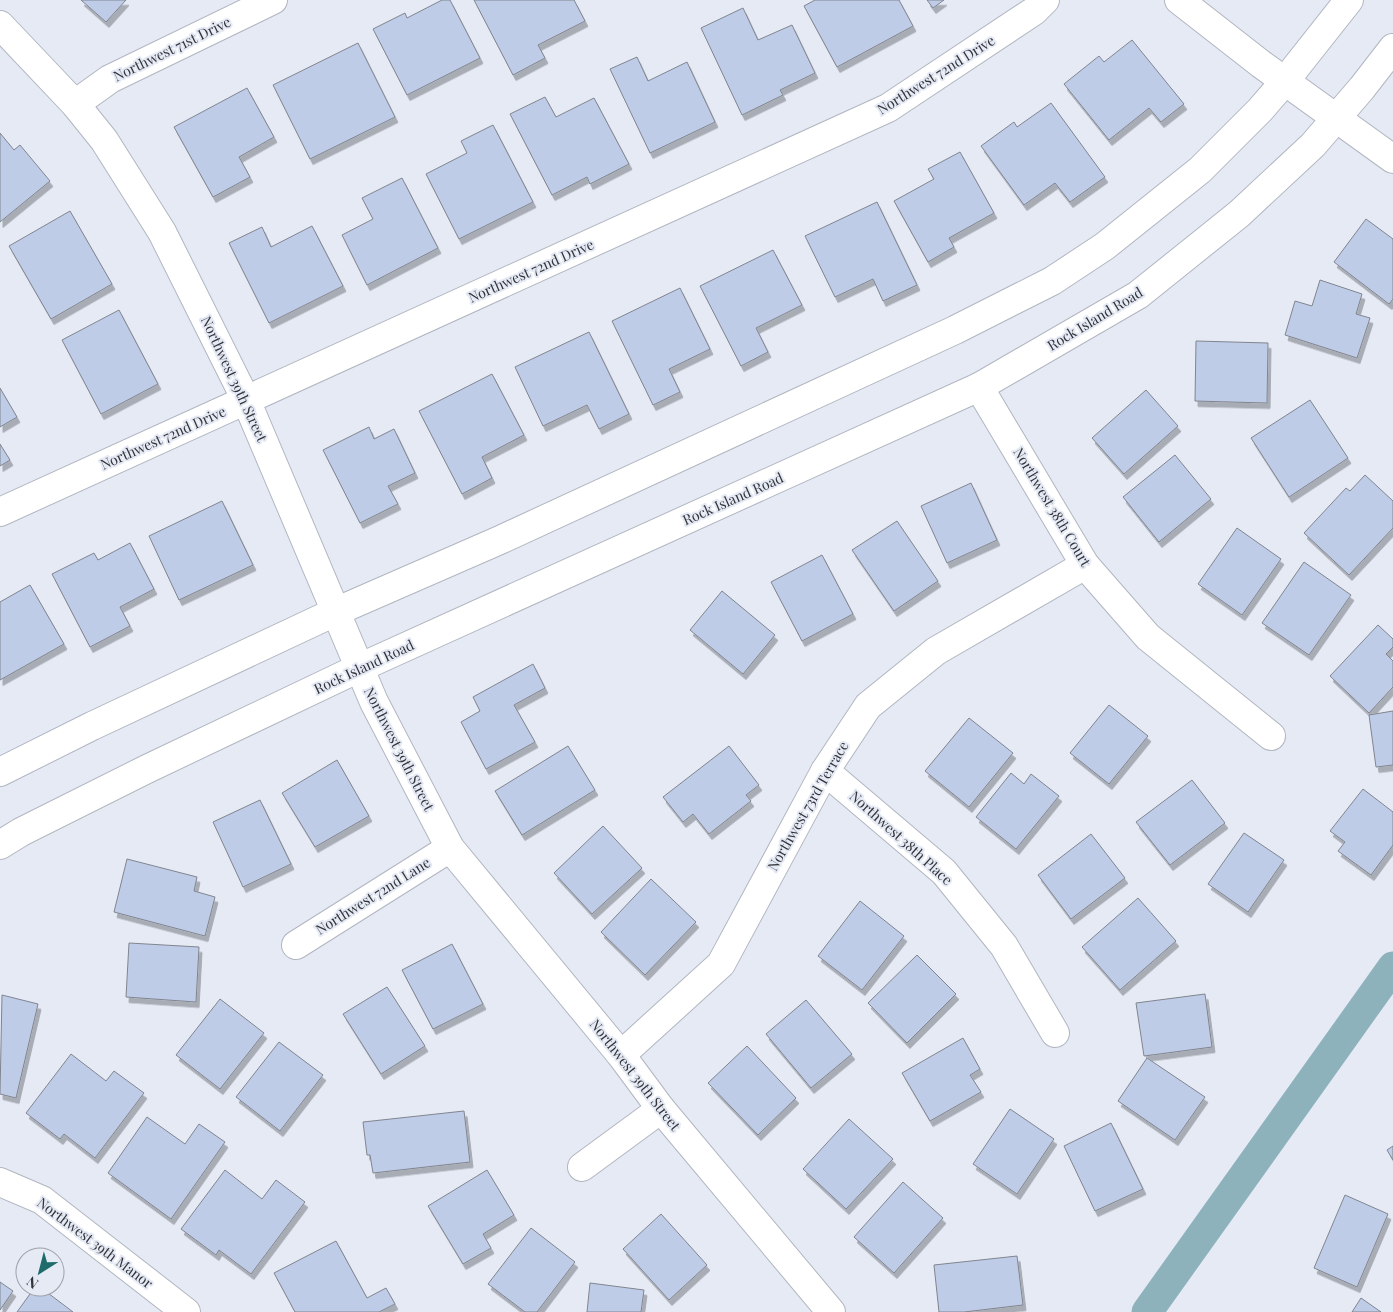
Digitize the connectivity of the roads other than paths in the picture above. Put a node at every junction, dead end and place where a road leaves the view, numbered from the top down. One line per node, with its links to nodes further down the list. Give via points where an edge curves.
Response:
1 (273, 0): 8 (street, Northwest 71st Drive, via 110,79)
2 (1046, 0): 12 (street, Northwest 72nd Drive, via 888,108)
3 (1179, 0): 7 (street)
4 (1349, 0): 7 (street)
5 (0, 25): 8 (street, Northwest 39th Street)
6 (1393, 48): 9 (street, Rock Island Road)
7 (1286, 82): 9 (street); 15 (street, via 1200,170 1105,246 1052,281 955,330 500,540)
8 (75, 104): 12 (street, Northwest 39th Street, via 104,140 162,232)
9 (1337, 119): 10 (street); 11 (street, Rock Island Road, via 1239,214 1138,295)
10 (1393, 159)
11 (979, 387): 14 (street, Northwest 38th Court); 16 (street, Rock Island Road)
12 (246, 400): 13 (street, Northwest 72nd Drive); 15 (street, Northwest 39th Street)
13 (0, 512)
14 (1085, 565): 17 (street, Northwest 38th Court, via 1148,637); 18 (street, Northwest 73rd Terrace, via 936,651 868,706)
15 (335, 612): 16 (street, Northwest 39th Street); 19 (street)
16 (359, 668): 20 (street, Rock Island Road, via 20,832); 21 (street, Northwest 39th Street)
17 (1271, 736)
18 (825, 771): 23 (street, Northwest 38th Place, via 944,872 1004,946); 24 (street, Northwest 73rd Terrace, via 721,964)
19 (0, 772)
20 (0, 845)
21 (450, 848): 22 (street, Northwest 72nd Lane); 24 (street, Northwest 39th Street)
22 (296, 945)
23 (1055, 1033)
24 (621, 1056): 25 (street, Northwest 39th Street)
25 (661, 1109): 26 (street); 29 (street, Northwest 39th Street)
26 (582, 1167)
27 (0, 1182): 28 (street, Northwest 39th Manor, via 42,1200)
28 (186, 1312)
29 (831, 1312)

